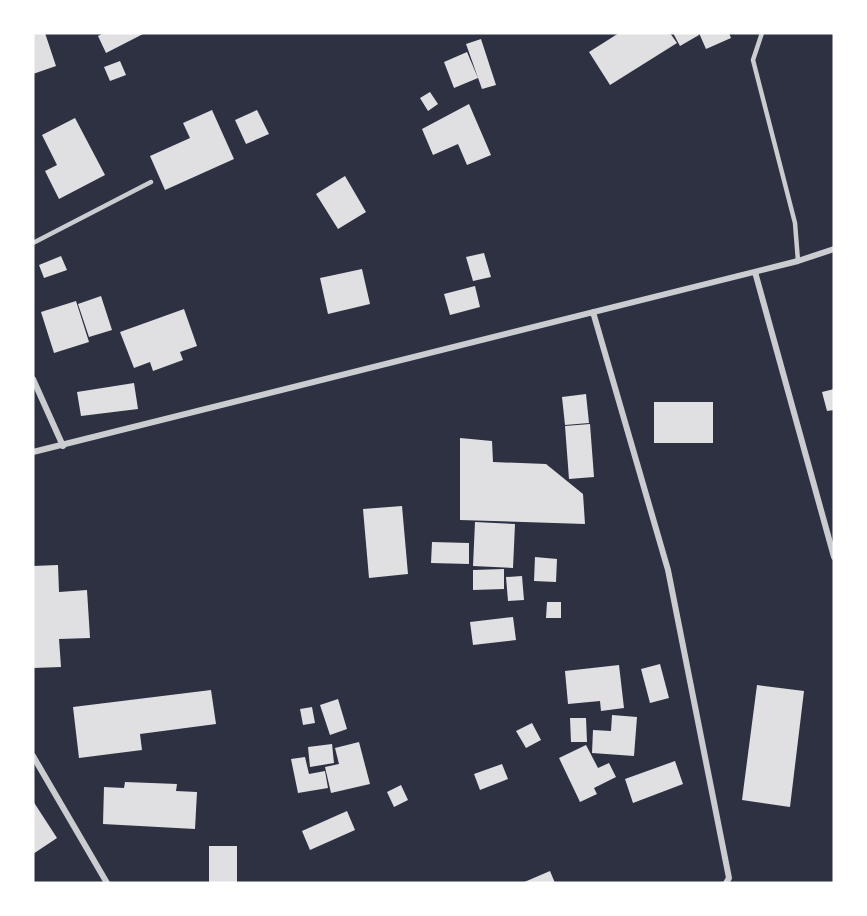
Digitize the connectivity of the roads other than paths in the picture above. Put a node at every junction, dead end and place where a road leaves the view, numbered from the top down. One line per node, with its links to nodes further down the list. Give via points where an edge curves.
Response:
1 (762, 33): 5 (lane, via 753,60 795,223)
2 (151, 182): 3 (lane)
3 (33, 243)
4 (834, 249): 5 (street)
5 (798, 261): 6 (street)
6 (755, 272): 7 (street); 11 (street)
7 (592, 312): 9 (street); 14 (street, via 668,570 729,878)
8 (33, 379): 9 (street)
9 (63, 446): 10 (street)
10 (33, 452)
11 (834, 557)
12 (33, 756): 13 (street)
13 (107, 883)
14 (726, 883)

